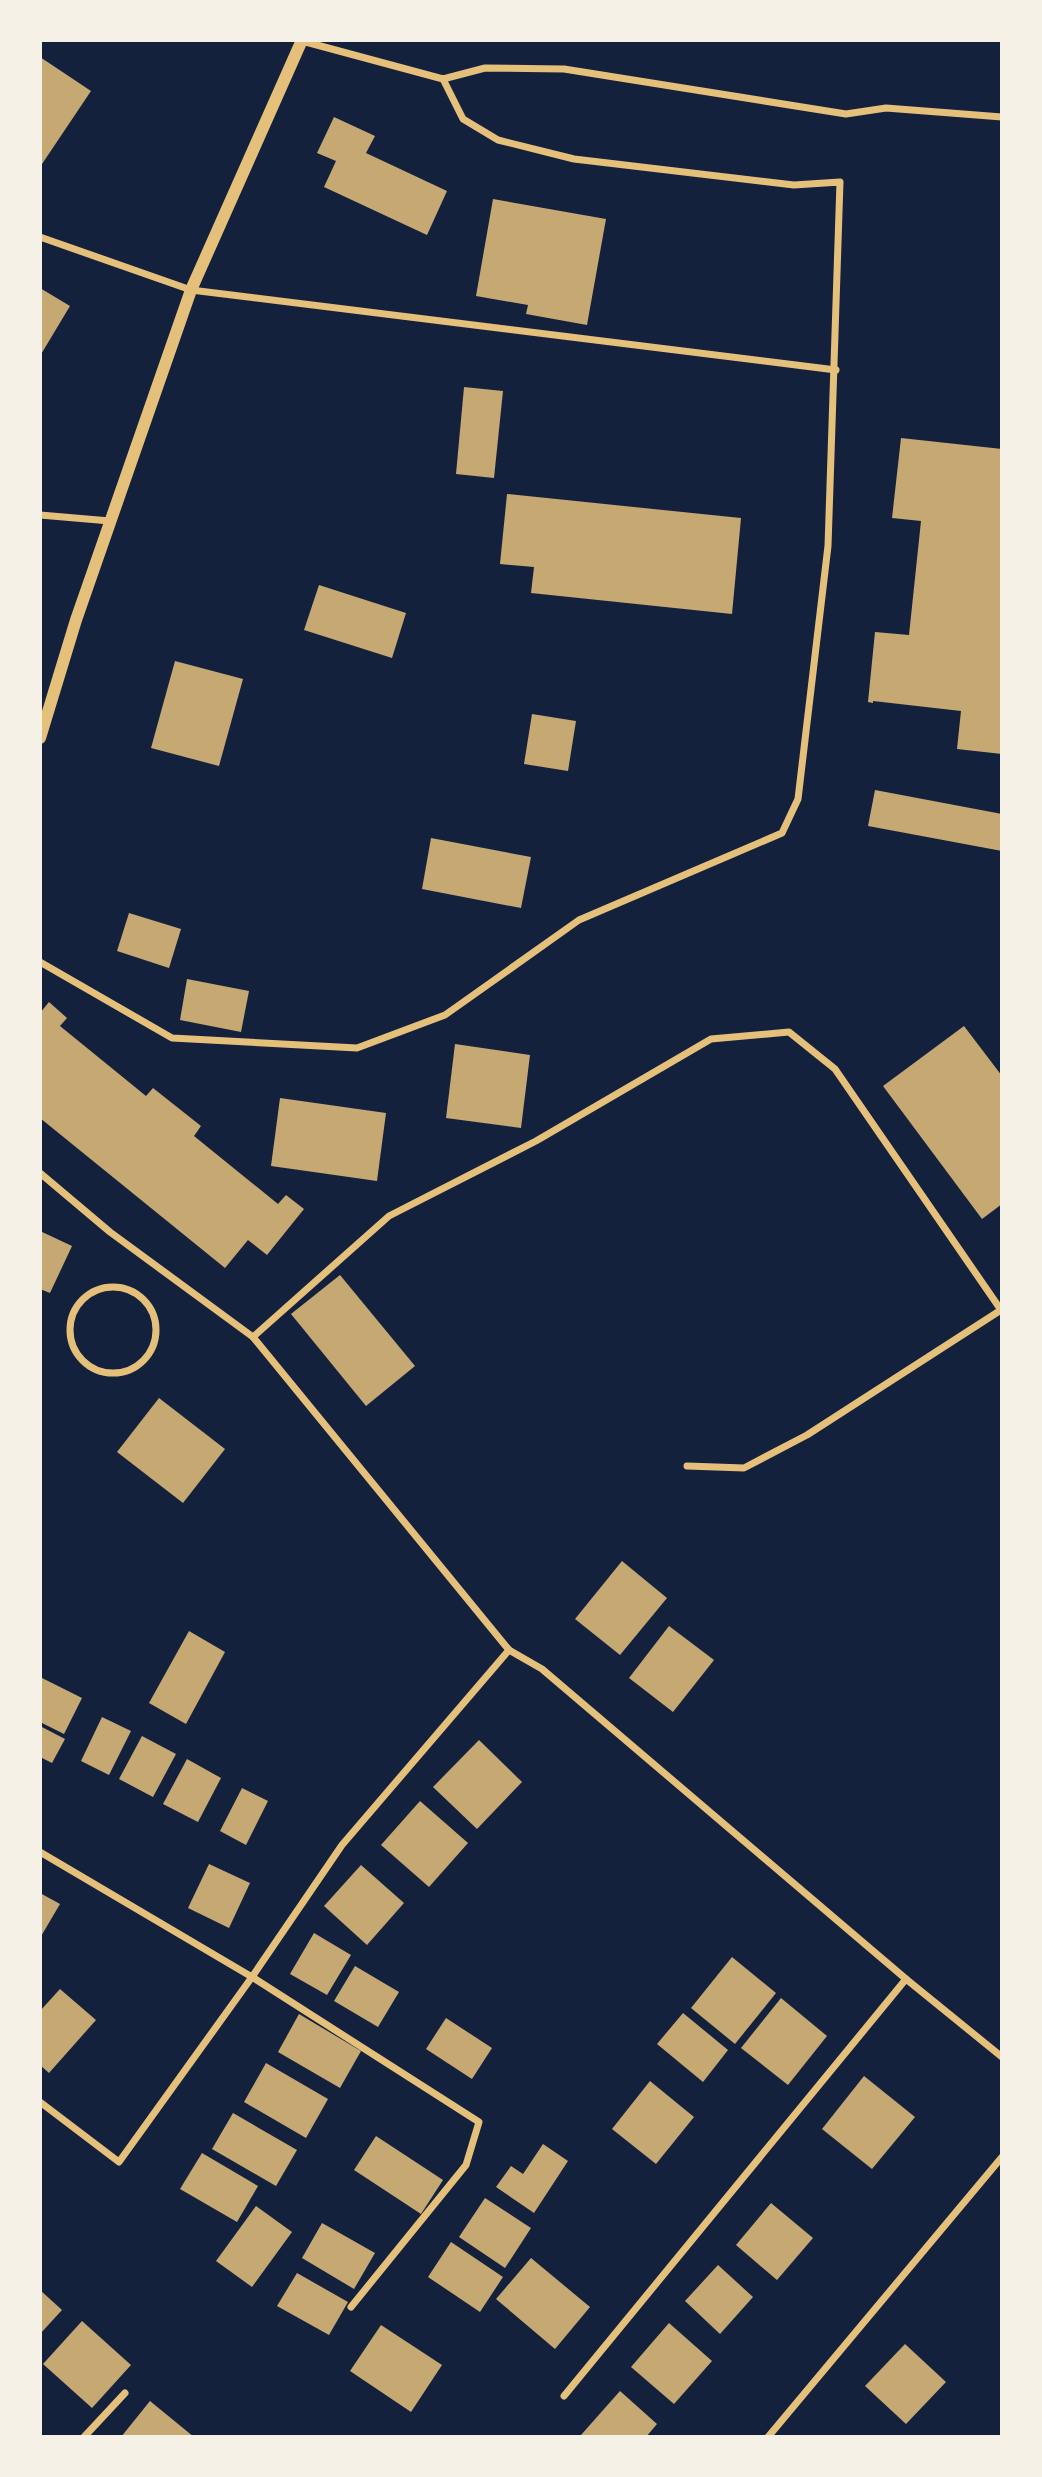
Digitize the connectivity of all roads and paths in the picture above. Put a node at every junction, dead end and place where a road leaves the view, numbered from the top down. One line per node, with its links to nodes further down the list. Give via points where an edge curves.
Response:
1 (302, 41): 2 (street); 5 (street)
2 (443, 79): 3 (street, via 485,68 564,69 846,114 886,108); 6 (street, via 463,119 498,140 575,159 794,185 840,182)
3 (1002, 117)
4 (40, 237): 5 (street)
5 (191, 290): 6 (street); 8 (street)
6 (835, 370): 10 (street, via 828,546 798,799 782,833 579,920 445,1015 357,1048 172,1038)
7 (40, 515): 8 (street)
8 (110, 521): 9 (street)
9 (40, 738)
10 (40, 962)
11 (40, 1173): 13 (street, via 110,1233)
12 (117, 1287): 12 (street, via 146,1303 156,1335 141,1364 109,1373 92,1369 79,1357 70,1326 85,1297)
13 (253, 1336): 14 (street, via 389,1216 536,1141 711,1039 789,1032 835,1069 1000,1310 807,1435 744,1468); 15 (street)
14 (687, 1466)
15 (509, 1650): 17 (street, via 342,1845); 18 (street, via 542,1669)
16 (40, 1852): 17 (street)
17 (252, 1977): 20 (street, via 119,2162); 22 (street, via 479,2122 466,2165)
18 (906, 1979): 19 (street); 24 (street)
19 (1002, 2057)
20 (40, 2102)
21 (1002, 2157): 26 (street)
22 (351, 2307)
23 (125, 2393): 25 (street)
24 (565, 2396)
25 (84, 2437)
26 (768, 2437)

